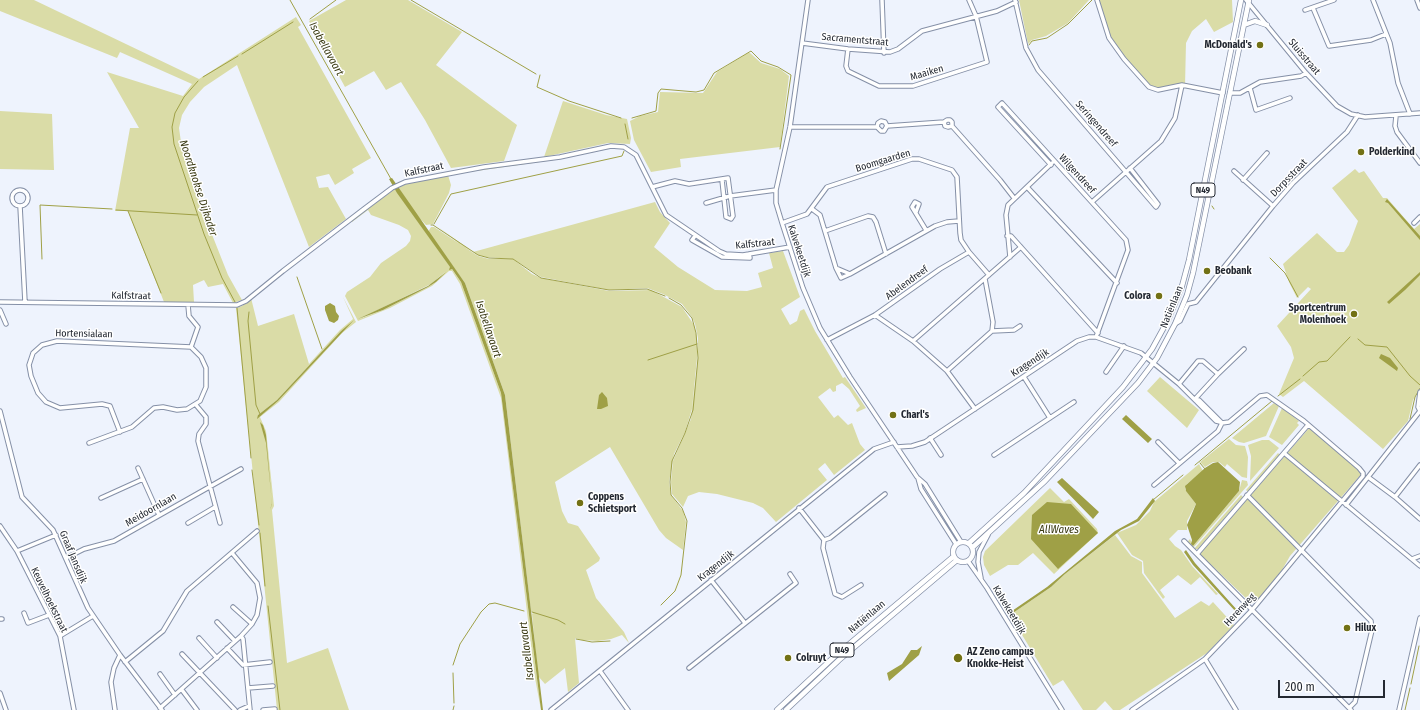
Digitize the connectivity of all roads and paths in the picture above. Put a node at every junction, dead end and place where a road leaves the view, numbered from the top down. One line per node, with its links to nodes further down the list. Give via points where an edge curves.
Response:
1 (808, 0): 18 (street, Kalvekeetdijk)
2 (882, 0): 20 (street)
3 (969, 0): 14 (street)
4 (1097, 0): 22 (street, via 1109,38 1146,84 1158,90)
5 (1241, 0): 24 (main road, Natiënlaan / N49)
6 (1334, 0): 11 (street)
7 (1373, 0): 17 (street)
8 (1417, 0): 12 (street)
9 (1016, 1): 14 (street, Sacramentstraat, via 998,11); 42 (street, Seringendreef, via 1026,48 1038,70)
10 (1248, 1): 15 (main road, Natiënlaan / N49); 16 (street, Sluisstraat)
11 (1313, 8): 13 (street); 17 (street, via 1329,46 1371,40)
12 (1420, 8)
13 (1305, 10)
14 (976, 16): 19 (street, Maaiken, via 987,62 913,86 877,86 848,71); 20 (street, Sacramentstraat, via 922,31 898,49)
15 (1244, 25): 16 (main road, via 1255,21); 25 (main road, Natiënlaan / N49)
16 (1267, 25): 21 (street, Sluisstraat)
17 (1386, 34): 28 (street, via 1398,83)
18 (802, 43): 19 (street, Sacramentstraat); 34 (street, Kalvekeetdijk)
19 (848, 50): 20 (street, Sacramentstraat)
20 (884, 53)
21 (1306, 73): 23 (street, via 1260,82); 29 (street, Sluisstraat, via 1331,102)
22 (1182, 85): 24 (street); 40 (street, via 1175,118 1166,135)
23 (1250, 88): 25 (street, via 1240,93); 26 (street, via 1256,110)
24 (1223, 93): 92 (main road, Natiënlaan / N49, via 1182,286 1168,320)
25 (1230, 93): 74 (main road, Natiënlaan / N49)
26 (1290, 98)
27 (1420, 113): 28 (street)
28 (1410, 114): 30 (street)
29 (1358, 115): 30 (street); 54 (street, Dorpsstraat, via 1347,132 1293,183)
30 (1396, 116): 38 (street, via 1397,132)
31 (944, 122): 32 (street); 33 (street, via 945,126); 33 (street, via 950,120)
32 (887, 126): 35 (street, via 884,131 878,130); 35 (street, via 881,121)
33 (952, 126): 49 (street)
34 (790, 127): 35 (street); 47 (street, Kalvekeetdijk)
35 (877, 127)
36 (1267, 154): 44 (street)
37 (1055, 161): 39 (street); 39 (street, Wilgendreef, via 1002,103 998,107); 51 (street, Wilgendreef)
38 (1420, 163)
39 (1050, 164): 46 (street)
40 (1130, 168): 42 (street); 42 (street, Seringendreef, via 1158,204 1156,207)
41 (1234, 171): 44 (street)
42 (1126, 173): 51 (street)
43 (722, 180): 45 (street, via 689,184 675,181); 48 (street, via 728,178); 50 (street)
44 (1243, 180): 54 (street)
45 (652, 187): 64 (street, Kalfstraat, via 666,215 695,236 692,240 722,258 750,258 750,254); 78 (street, Kalfstraat, via 636,155 628,149 616,146 413,180 392,188 243,303 233,306)
46 (1027, 187): 49 (street); 73 (street)
47 (776, 190): 48 (street); 59 (street, Kalvekeetdijk, via 776,203)
48 (730, 196): 50 (street); 50 (street, via 733,216 731,219 726,217)
49 (1014, 198): 63 (street, via 1006,211)
50 (724, 199): 52 (street)
51 (1092, 202): 73 (street, Wilgendreef, via 1126,240 1128,250)
52 (706, 203)
53 (20, 206): 53 (street, via 26,204 28,198 26,192 20,190 14,192 12,198 14,204); 76 (street)
54 (1273, 206): 77 (street, Dorpsstraat)
55 (812, 209): 58 (street, Boomgaarden, via 827,187 912,159 919,159 952,170 957,177); 59 (street, Boomgaarden, via 807,214); 62 (street, via 820,215)
56 (916, 212): 61 (street)
57 (1420, 217): 60 (street)
58 (959, 221): 61 (street, via 941,223); 66 (street, Boomgaarden, via 961,240)
59 (782, 223): 64 (street, Kalvekeetdijk)
60 (1414, 223)
61 (926, 230): 67 (street)
62 (825, 231): 67 (street, via 868,216 872,217); 69 (street)
63 (1007, 236): 65 (street, via 1011,236); 68 (street)
64 (790, 247): 87 (street, Kalvekeetdijk, via 808,301)
65 (1020, 247): 68 (street); 85 (street)
66 (969, 252): 71 (street); 80 (street, Abelendreef, via 940,269)
67 (886, 254): 70 (street)
68 (1010, 257): 71 (street)
69 (836, 268): 70 (street); 70 (street, via 841,278)
70 (850, 274)
71 (989, 275): 72 (street)
72 (985, 279): 84 (street, via 993,322); 88 (street)
73 (1116, 283): 85 (street, Wilgendreef)
74 (1187, 295): 77 (street); 82 (main road, Natiënlaan / N49)
75 (0, 302): 76 (street, Kalfstraat)
76 (25, 302): 78 (street, Kalfstraat)
77 (1192, 302): 82 (street, Dorpsstraat, via 1188,304 1180,321)
78 (188, 305): 90 (street, via 189,316 198,327)
79 (0, 310): 81 (street)
80 (875, 315): 87 (street, Abelendreef); 88 (street)
81 (6, 324)
82 (1175, 324): 93 (main road, Natiënlaan / N49)
83 (1020, 326): 84 (street, via 1014,330)
84 (992, 330): 94 (street)
85 (1098, 333): 86 (street, Wilgendreef)
86 (1096, 337): 89 (street); 97 (street, Kragendijk, via 1081,339)
87 (827, 340): 110 (street, Kalvekeetdijk)
88 (913, 341): 94 (street)
89 (1124, 346): 92 (street); 95 (street)
90 (191, 347): 102 (street, via 201,356 206,368 206,387); 108 (street, Hortensialaan, via 57,341 42,344 33,353 29,365 31,376 38,393 46,402 60,408 102,404 110,406)
91 (1244, 349): 96 (street)
92 (1146, 358): 93 (street); 143 (main road, Natiënlaan / N49, via 1055,462)
93 (1153, 363): 98 (street); 138 (main road, Natiënlaan / N49, via 1134,387 1050,476)
94 (947, 371): 103 (street)
95 (1106, 372)
96 (1218, 374): 98 (street, via 1203,360 1198,361); 100 (street)
97 (1024, 377): 103 (street, Kragendijk); 105 (street)
98 (1179, 384): 100 (street)
99 (1420, 392): 121 (street, Herenweg, via 1420,411)
100 (1196, 400): 106 (street, via 1219,418)
101 (1074, 402): 105 (street)
102 (196, 405): 108 (street, via 187,410 158,407 151,409 132,427); 124 (street, via 206,417 206,424 199,434 198,441)
103 (975, 409): 109 (street, Kragendijk)
104 (0, 412): 139 (street, Graaf Jansdijk, via 21,494)
105 (1050, 418): 116 (street)
106 (1221, 423): 107 (street, via 1229,422 1264,395); 117 (street, via 1218,431)
107 (1308, 425): 114 (street); 129 (street, via 1363,472)
108 (120, 432): 112 (street)
109 (930, 438): 113 (street, Kragendijk, via 912,446); 115 (street)
110 (894, 442): 113 (street, Kalvekeetdijk); 131 (street, Kragendijk, via 874,449)
111 (1158, 442): 117 (street)
112 (89, 443)
113 (898, 447): 142 (street, Kalvekeetdijk, via 917,477 921,489)
114 (1284, 453): 126 (street); 129 (street)
115 (941, 455)
116 (994, 456)
117 (1180, 464): 123 (street)
118 (1420, 465): 127 (street)
119 (138, 468): 122 (street)
120 (241, 469): 124 (street, Meidoornlaan)
121 (1368, 477): 127 (street); 129 (street, Herenweg)
122 (144, 479): 128 (street); 132 (street)
123 (1154, 485)
124 (209, 486): 130 (street); 132 (street, Meidoornlaan)
125 (885, 494): 140 (street, via 830,538)
126 (1248, 495): 144 (street); 147 (street)
127 (1395, 497): 133 (street)
128 (101, 498)
129 (1344, 504): 144 (street, Herenweg); 151 (street)
130 (215, 507): 134 (street); 135 (street)
131 (800, 508): 140 (street); 155 (street, Kragendijk)
132 (159, 515): 149 (street, Meidoornlaan, via 114,541 84,549)
133 (1420, 519)
134 (220, 522)
135 (188, 523)
136 (0, 526): 145 (street, Keuvelhoekstraat)
137 (257, 530): 146 (street)
138 (989, 533): 143 (main road, Natiënlaan / N49); 156 (street, Kalvekeetdijk, via 979,552 978,562)
139 (56, 535): 145 (street); 149 (street, Graaf Jansdijk)
140 (824, 540): 157 (street, via 823,548 837,596 842,597)
141 (1184, 541): 147 (street)
142 (959, 543): 143 (main road); 150 (main road, via 954,548)
143 (971, 545): 152 (main road, N49, via 973,555)
144 (1301, 550): 159 (street, Herenweg); 191 (street, via 1372,625 1355,702)
145 (17, 551): 161 (street, Keuvelhoekstraat)
146 (232, 552): 166 (street, via 253,576 259,590 259,609); 176 (street, via 187,592 163,631)
147 (1196, 554): 159 (street)
148 (1420, 556): 151 (street)
149 (66, 558): 162 (street, Graaf Jansdijk)
150 (956, 558): 152 (main road); 201 (main road, Natiënlaan / N49, via 835,656); 202 (main road, Natiënlaan / N49)
151 (1412, 559): 153 (street)
152 (968, 561): 156 (street, Kalvekeetdijk)
153 (1420, 566)
154 (790, 574): 165 (street, via 796,583)
155 (711, 580): 165 (street); 180 (street, Kragendijk)
156 (982, 580): 203 (street, Kalvekeetdijk)
157 (861, 585)
158 (233, 607): 166 (street)
159 (1252, 610): 175 (street, Herenweg); 191 (street)
160 (24, 613): 161 (street, via 28,623)
161 (49, 615): 167 (street, Keuvelhoekstraat)
162 (93, 616): 167 (street); 173 (street, Graaf Jansdijk)
163 (1420, 618): 206 (street)
164 (217, 622): 170 (street)
165 (745, 623): 179 (street)
166 (252, 624): 168 (street)
167 (60, 636): 193 (street, Keuvelhoekstraat)
168 (241, 636): 170 (street); 178 (street)
169 (199, 638): 174 (street)
170 (235, 641): 171 (street)
171 (227, 648): 174 (street); 178 (street, via 243,665)
172 (182, 654): 181 (street)
173 (120, 655): 176 (street, Graaf Jansdijk); 194 (street, via 111,682)
174 (217, 658): 181 (street)
175 (1205, 659): 204 (street, Herenweg); 205 (street)
176 (125, 662): 189 (street, Graaf Jansdijk)
177 (270, 662): 178 (street)
178 (246, 665): 184 (street)
179 (689, 668)
180 (600, 671): 199 (street, Kragendijk); 200 (street)
181 (201, 673): 185 (street); 196 (street)
182 (160, 674): 187 (street)
183 (273, 686): 184 (street)
184 (248, 688): 188 (street)
185 (182, 690): 187 (street); 195 (street)
186 (0, 693): 192 (street)
187 (175, 695): 189 (street)
188 (250, 708): 197 (street)
189 (161, 709)
190 (275, 709): 198 (street)
191 (1350, 709)
192 (6, 710)
193 (74, 710)
194 (115, 710)
195 (197, 710)
196 (235, 710)
197 (240, 710)
198 (263, 710)
199 (551, 710)
200 (628, 710)
201 (777, 710)
202 (786, 710)
203 (1062, 710)
204 (1132, 710)
205 (1236, 710)
206 (1399, 710)

